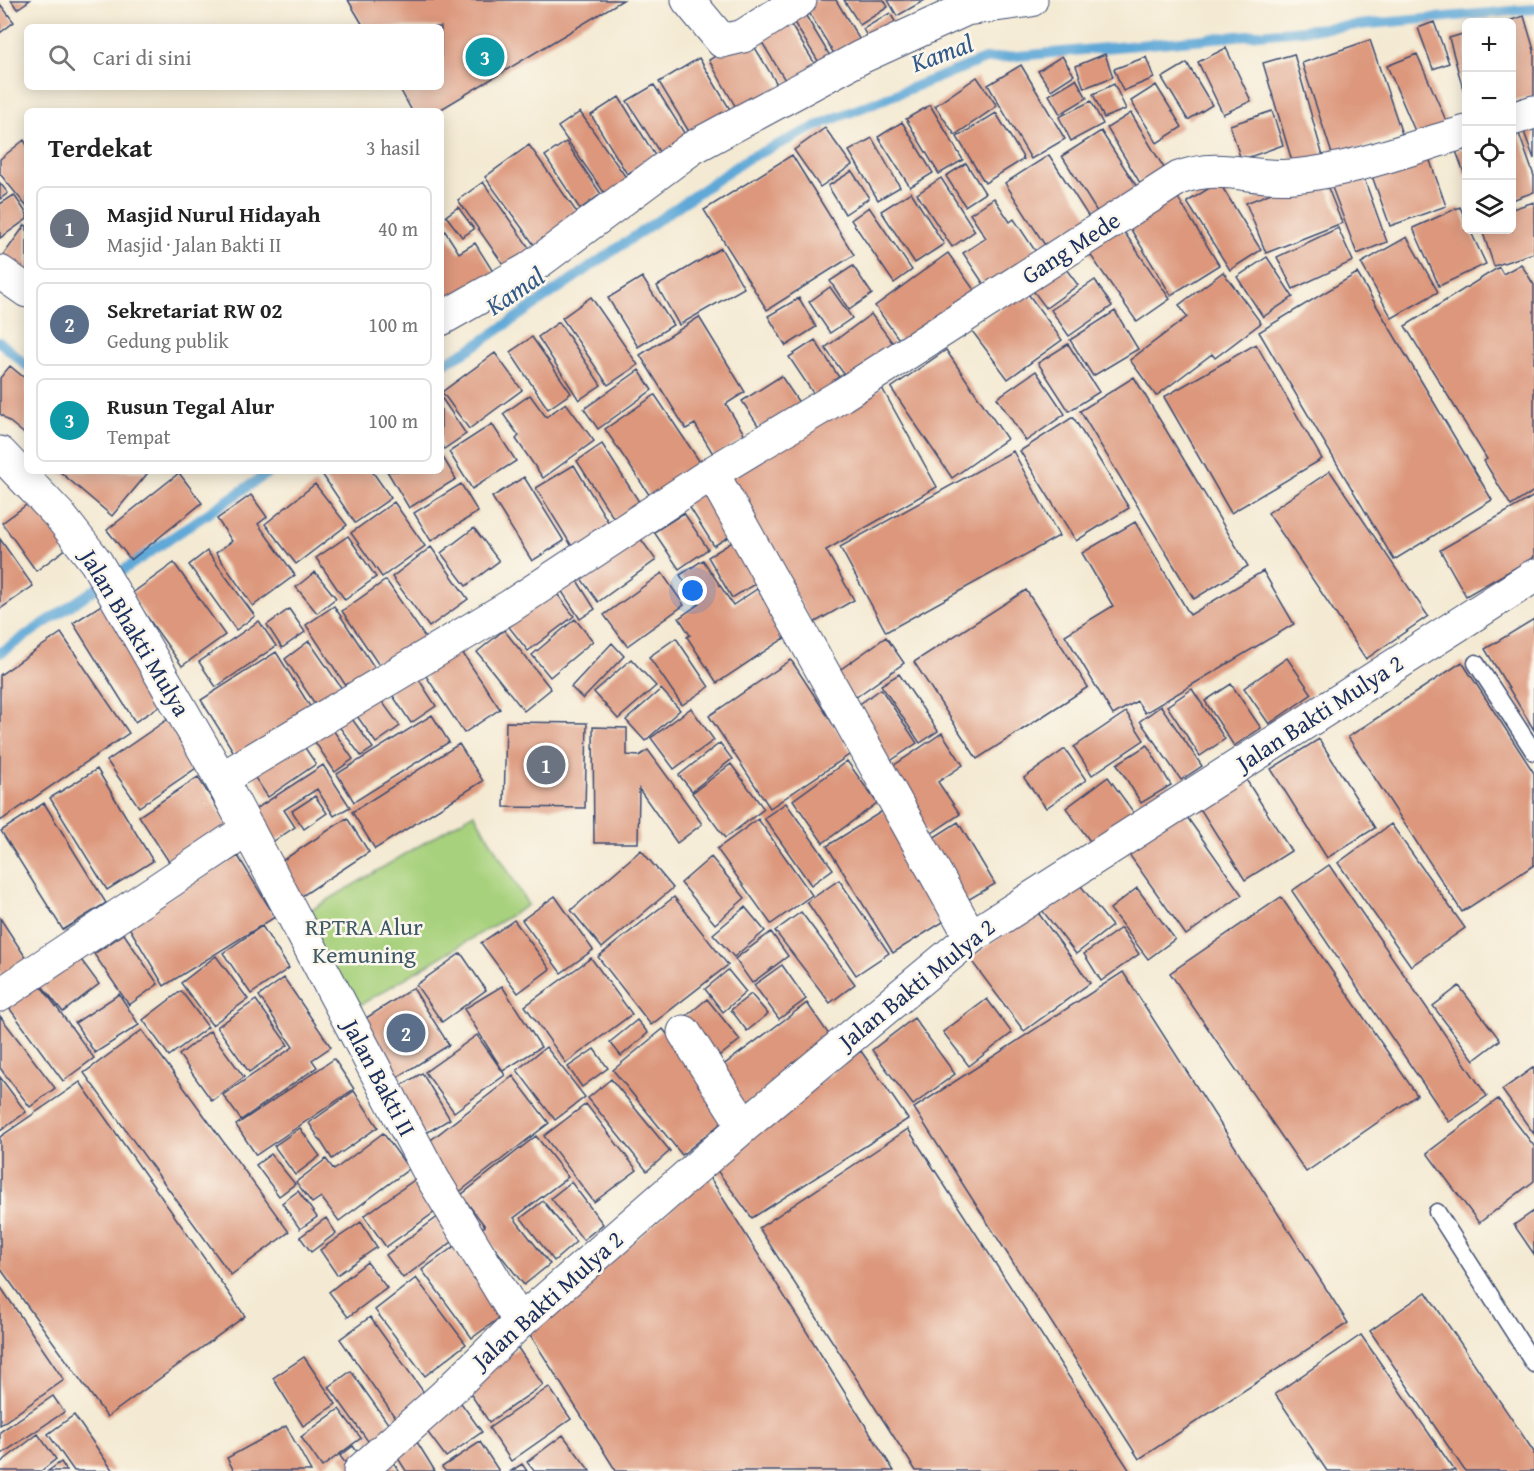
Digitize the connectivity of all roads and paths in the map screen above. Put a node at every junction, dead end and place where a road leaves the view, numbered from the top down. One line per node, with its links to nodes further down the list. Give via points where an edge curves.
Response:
1 (800, 0): 3 (street, via 729,41 722,41)
2 (1031, 0): 9 (street, via 966,9 861,57 692,148 528,269)
3 (689, 1)
4 (1534, 112): 5 (street)
5 (1516, 118)
6 (1462, 133): 11 (street, Gang Mede, via 1340,168 1293,176 1204,170 1179,178 862,382)
7 (0, 272): 8 (street)
8 (24, 289)
9 (444, 318)
10 (0, 453): 15 (street, Jalan Bhakti Mulya, via 60,516 96,562)
11 (712, 473): 15 (street, Gang Mede, via 509,607); 17 (street)
12 (1534, 576): 17 (street, Jalan Bakti Mulya 2)
13 (1476, 663): 14 (lane)
14 (1534, 752)
15 (221, 779): 16 (street, Jalan Bhakti Mulya)
16 (248, 829): 18 (street); 22 (street, Jalan Bakti II, via 433,1179)
17 (971, 937): 20 (street, Jalan Bakti Mulya 2)
18 (0, 995)
19 (684, 1032): 20 (street)
20 (744, 1126): 22 (street, Jalan Bakti Mulya 2)
21 (1437, 1212): 23 (lane)
22 (520, 1322): 24 (street, Jalan Bakti Mulya 2)
23 (1534, 1364)
24 (360, 1471)

